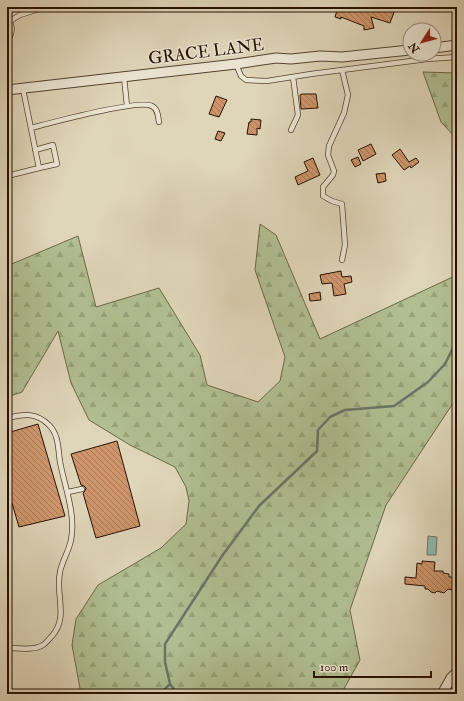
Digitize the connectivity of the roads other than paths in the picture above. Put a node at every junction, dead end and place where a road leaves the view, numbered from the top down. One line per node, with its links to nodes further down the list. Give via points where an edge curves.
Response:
1 (45, 7): 2 (lane)
2 (8, 19): 3 (lane, via 12,31)
3 (7, 41)
4 (457, 45): 5 (street)
5 (442, 47)
6 (402, 51): 8 (street, GRACE LANE, via 342,57 276,58)
7 (457, 57): 9 (lane)
8 (236, 64): 10 (street, GRACE LANE); 11 (lane, via 241,76 246,80 267,81)
9 (342, 70): 11 (lane); 21 (lane, via 348,95 328,155 333,175 322,187 323,196 332,202 340,202 343,207 345,245)
10 (124, 77): 12 (street, GRACE LANE); 14 (lane)
11 (293, 77): 17 (lane, via 298,114)
12 (23, 89): 13 (street, GRACE LANE); 16 (lane)
13 (7, 90)
14 (127, 106): 15 (lane, via 152,106 157,111); 16 (lane)
15 (159, 122)
16 (31, 128): 18 (lane)
17 (291, 130)
18 (35, 150): 19 (lane); 19 (lane, via 53,145 57,164)
19 (39, 168): 20 (lane)
20 (7, 176)
21 (342, 260)
22 (7, 418): 24 (lane, via 26,414 41,418 50,426 57,438)
23 (82, 489): 24 (lane)
24 (68, 492): 25 (lane, via 72,521 71,540 60,571 58,589 62,608 61,621 54,634 43,645)
25 (7, 648)
26 (457, 672): 27 (street)
27 (442, 694)

